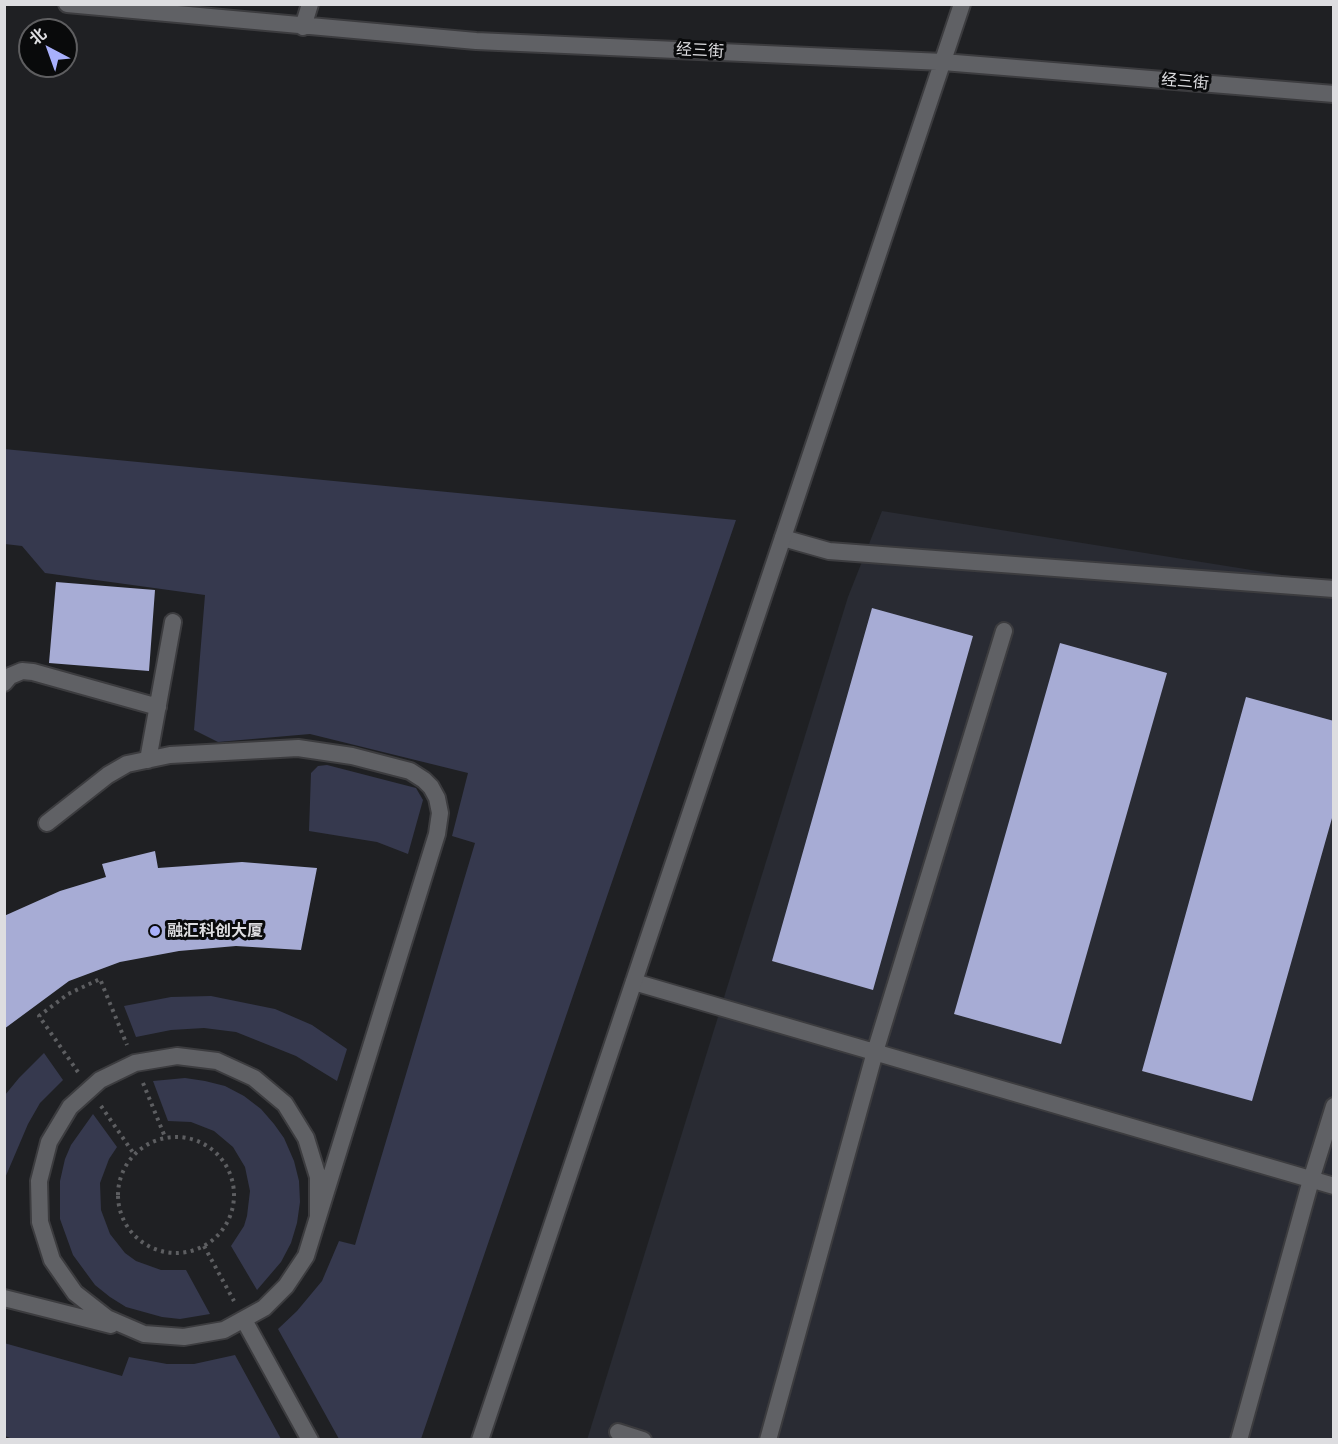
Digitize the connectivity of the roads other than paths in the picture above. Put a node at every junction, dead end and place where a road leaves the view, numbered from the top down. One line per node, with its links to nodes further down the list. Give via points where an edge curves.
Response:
1 (67, 4): 4 (street, 经三街)
2 (310, 4): 4 (street)
3 (962, 4): 5 (street)
4 (303, 27): 5 (street, 经三街, via 476,41)
5 (943, 62): 6 (street, 经三街); 7 (street)
6 (1334, 94)
7 (783, 538): 8 (street, via 829,551); 15 (street)
8 (1334, 589)
9 (173, 622): 12 (street)
10 (1004, 631): 16 (street)
11 (4, 683): 12 (street, via 22,671 33,672)
12 (158, 707): 13 (street)
13 (148, 760): 14 (street, via 128,764 108,775); 20 (street, via 170,755 298,748 352,756 410,771 424,780 437,798 437,834)
14 (47, 823)
15 (634, 982): 16 (street); 26 (street)
16 (875, 1052): 18 (street); 28 (street)
17 (1334, 1106): 18 (street)
18 (1311, 1180): 19 (street); 29 (street)
19 (1334, 1186)
20 (306, 1256): 22 (street, via 286,1287); 23 (street, via 318,1217 318,1177 306,1138 285,1104 254,1078 217,1061 177,1056 135,1063 100,1080 70,1107 49,1142 39,1181 40,1222 52,1260 75,1293 107,1318)
21 (4, 1298): 23 (street)
22 (244, 1320): 23 (street, via 224,1330 184,1337); 25 (street)
23 (144, 1334)
24 (618, 1432): 27 (street)
25 (310, 1440)
26 (480, 1440)
27 (643, 1440)
28 (768, 1440)
29 (1239, 1440)

